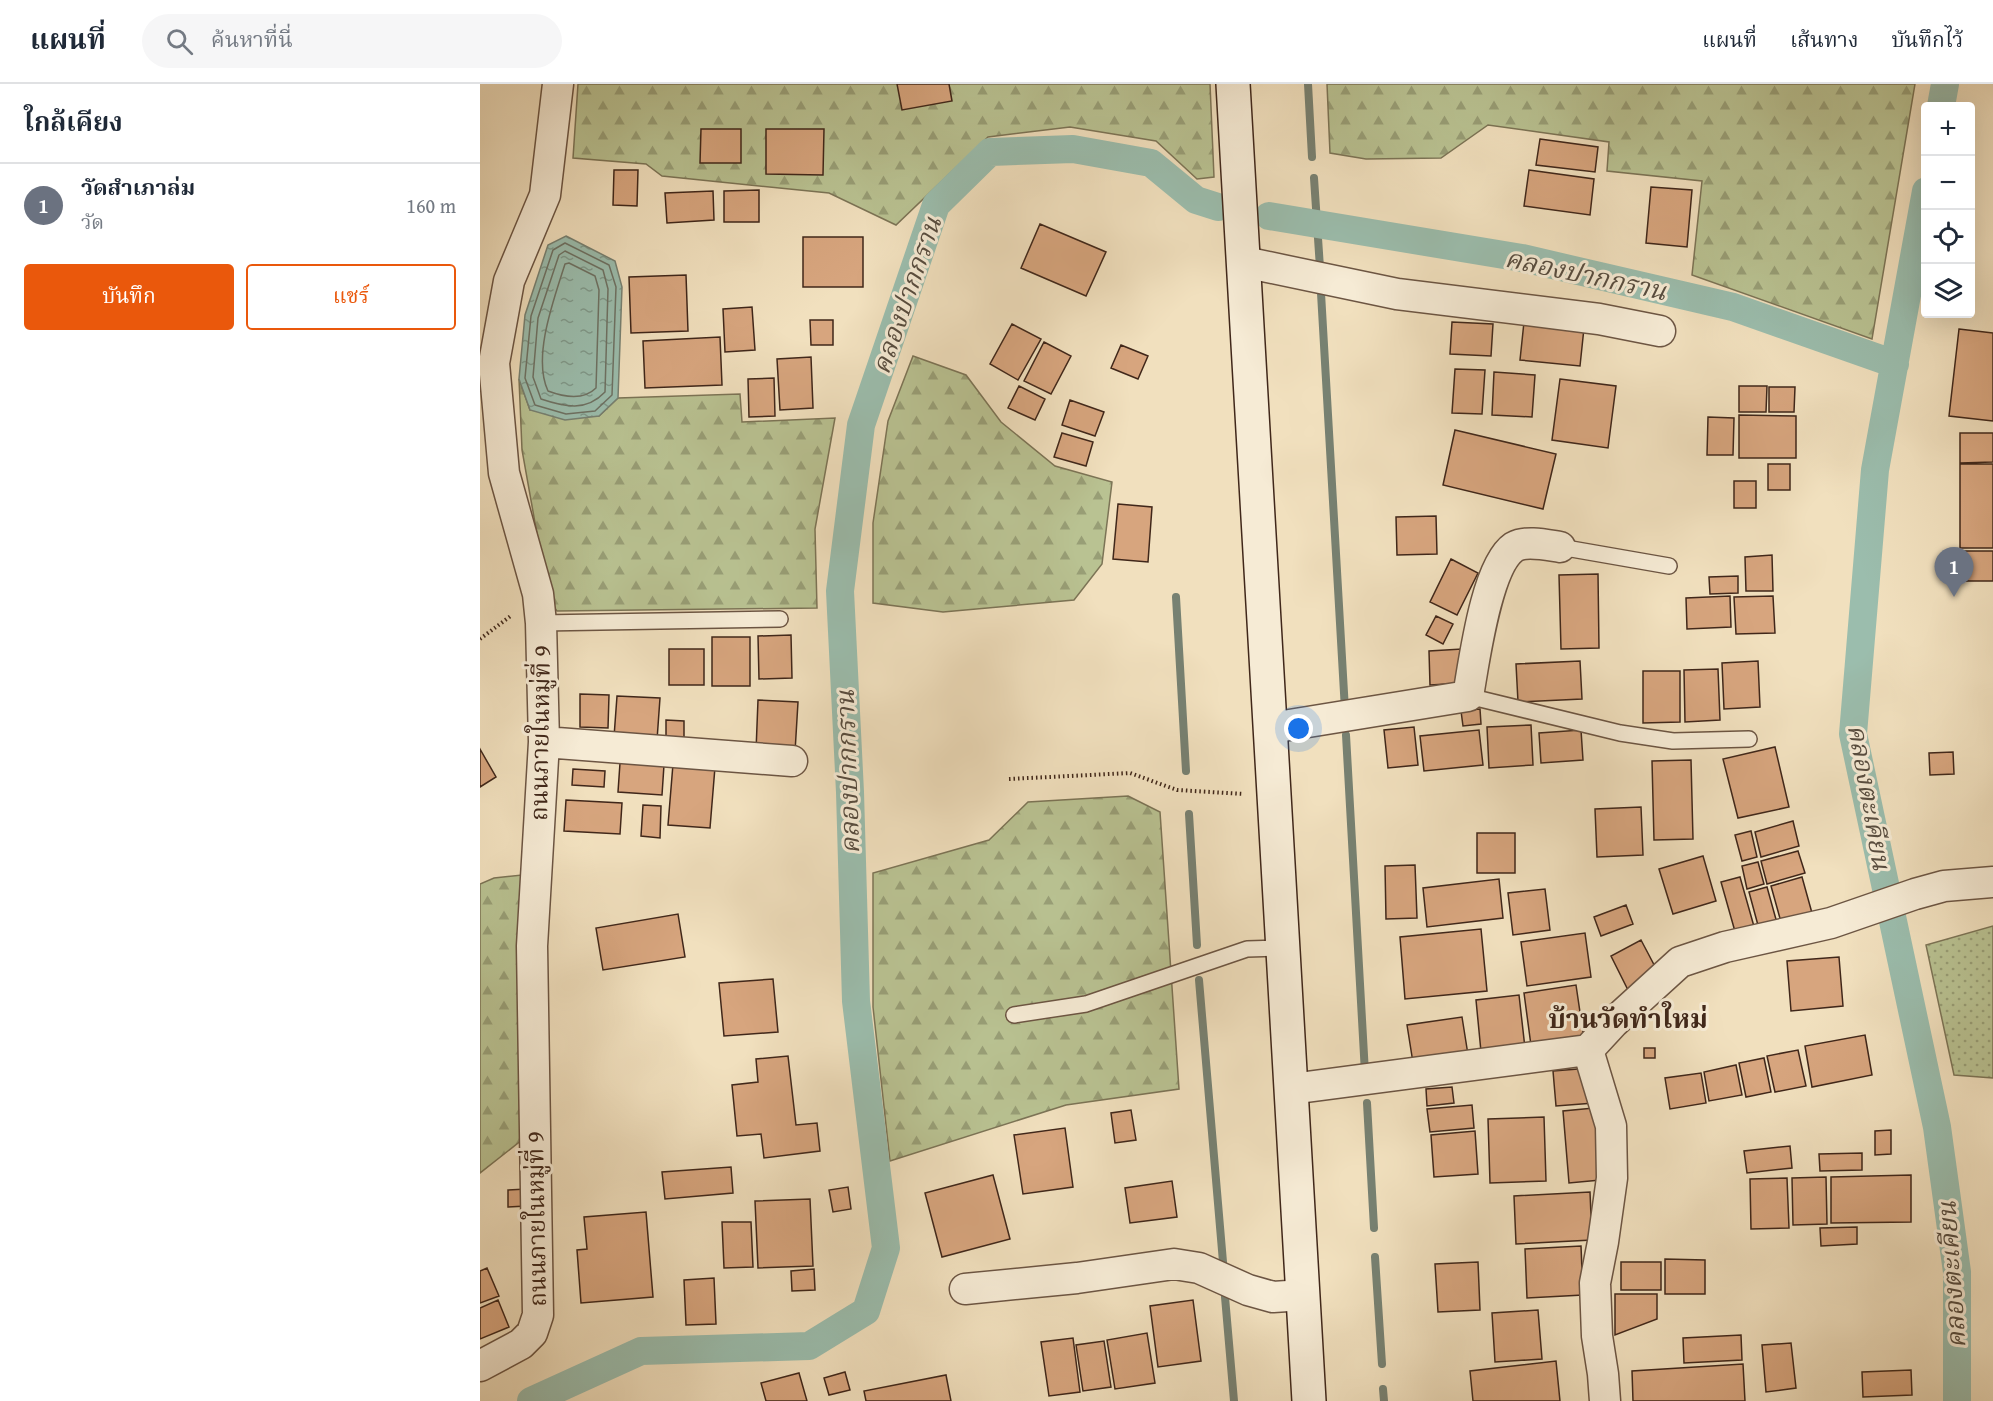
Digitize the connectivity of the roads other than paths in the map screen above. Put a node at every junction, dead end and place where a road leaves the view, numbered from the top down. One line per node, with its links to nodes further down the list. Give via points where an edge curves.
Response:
1 (558, 84): 8 (street, ถนนภายในหมู่ที่ 9, via 545,195 509,280 494,363 504,473 538,594)
2 (1233, 84): 3 (main road)
3 (1244, 262): 4 (street, via 1397,294 1599,319); 10 (main road)
4 (1660, 331)
5 (1560, 547): 6 (lane); 9 (street, via 1527,544 1515,547 1503,558 1490,590)
6 (1669, 566)
7 (780, 619): 8 (lane)
8 (541, 623): 12 (street, ถนนภายในหมู่ที่ 9)
9 (1468, 696): 10 (street); 11 (lane, via 1620,733 1673,741)
10 (1271, 728): 15 (main road)
11 (1749, 739)
12 (544, 742): 13 (street); 21 (street, ถนนภายในหมู่ที่ 9, via 532,946 538,1315 532,1334 521,1344)
13 (792, 761)
14 (1993, 882): 17 (street, via 1944,886 1831,923 1725,947 1680,962)
15 (1283, 948): 16 (lane, via 1247,949 1086,1004); 18 (main road)
16 (1014, 1015)
17 (1588, 1050): 18 (street); 23 (street, via 1611,1126 1612,1178 1595,1283)
18 (1291, 1089): 20 (main road)
19 (964, 1288): 20 (street, via 1174,1264 1199,1268 1273,1297)
20 (1304, 1295): 22 (main road)
21 (480, 1366)
22 (1309, 1401)
23 (1605, 1401)

